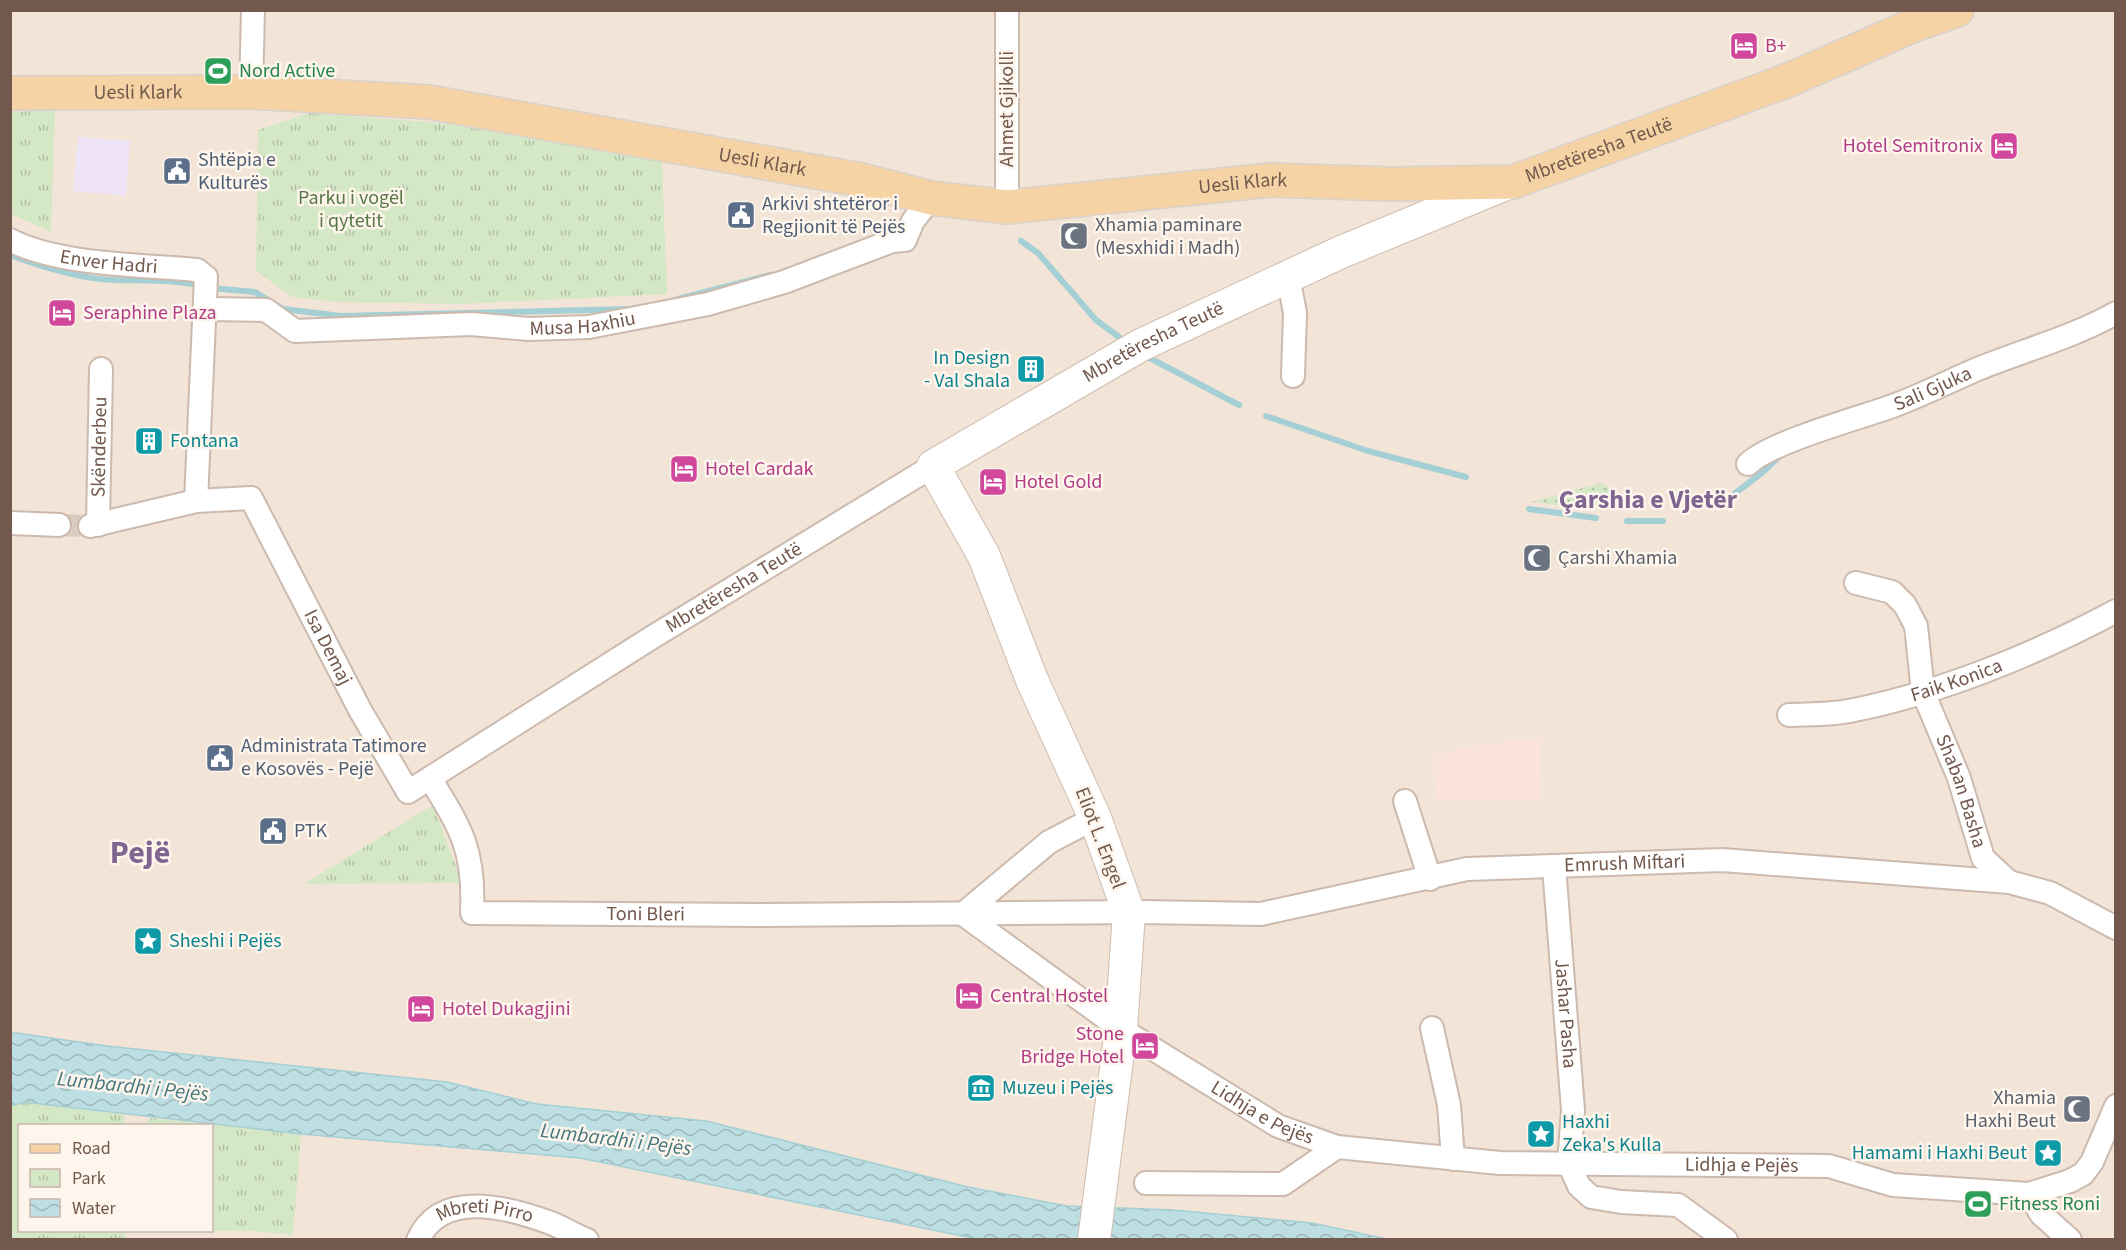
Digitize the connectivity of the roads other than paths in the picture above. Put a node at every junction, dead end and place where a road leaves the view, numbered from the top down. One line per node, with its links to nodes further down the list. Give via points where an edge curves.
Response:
1 (253, 10): 5 (street)
2 (1007, 10): 9 (street, Ahmet Gjikolli)
3 (1957, 10): 4 (main road, Mbretëresha Teutë)
4 (1911, 18): 7 (main road, Mbretëresha Teutë, via 1791,79)
5 (251, 92): 6 (main road, Uesli Klark); 8 (main road, Uesli Klark, via 429,102 861,180)
6 (10, 93)
7 (1513, 182): 9 (main road, Uesli Klark, via 1270,180); 11 (main road, Mbretëresha Teutë)
8 (932, 198): 9 (main road, Uesli Klark); 12 (street, Musa Haxhiu, via 913,221 905,240 892,241 784,282 708,304 589,327 529,329 471,324 296,331 266,310)
9 (1007, 207)
10 (10, 240): 12 (street, Enver Hadri, via 28,249 89,259 197,270)
11 (1288, 276): 15 (street, via 1295,313); 17 (main road, Mbretëresha Teutë, via 1141,345)
12 (206, 294): 19 (street)
13 (2115, 313): 16 (street, Sali Gjuka, via 1905,402 1800,438 1755,457)
14 (100, 369): 19 (street, Skënderbeu, via 94,526)
15 (1293, 376)
16 (1748, 464)
17 (933, 466): 26 (street, Mbretëresha Teutë, via 651,638); 29 (main road, Eliot L. Engel, via 984,556 1032,680)
18 (251, 498): 19 (street, Skënderbeu); 27 (street, Isa Demaj, via 360,710)
19 (196, 501)
20 (10, 523): 21 (street)
21 (59, 525)
22 (1856, 583): 24 (street, Shaban Basha, via 1892,592 1905,605 1916,626)
23 (2115, 611): 24 (street, Faik Konica, via 2074,633)
24 (1923, 692): 25 (street, Faik Konica, via 1852,711); 32 (street, Shaban Basha, via 1959,778 1983,858)
25 (1789, 715)
26 (431, 780): 27 (street, Mbretëresha Teutë); 34 (street, Toni Bleri, via 457,823 471,862 472,913)
27 (408, 792)
28 (1405, 801): 31 (street)
29 (1095, 818): 33 (main road, Eliot L. Engel); 34 (street, via 1049,842)
30 (1554, 866): 31 (street, Emrush Miftari, via 1467,869); 32 (street, Emrush Miftari, via 1722,860); 41 (street, Jashar Pasha, via 1573,1110)
31 (1430, 879): 33 (street, Emrush Miftari, via 1261,914)
32 (2009, 882): 35 (street, Emrush Miftari, via 2050,893)
33 (1129, 913): 34 (street, Toni Bleri); 37 (main road, Eliot L. Engel)
34 (963, 914): 37 (street)
35 (2115, 928)
36 (1432, 1028): 40 (street, via 1449,1105)
37 (1121, 1029): 39 (street, Lidhja e Pejës, via 1278,1126); 46 (main road, Eliot L. Engel)
38 (2115, 1106): 43 (street, via 2092,1162 2083,1174)
39 (1337, 1147): 40 (street, Lidhja e Pejës); 42 (street, via 1283,1184)
40 (1453, 1159): 41 (street, Lidhja e Pejës)
41 (1569, 1164): 43 (street, Lidhja e Pejës, via 1829,1166 1893,1185); 47 (street, via 1579,1186 1591,1197 1678,1205)
42 (1146, 1183)
43 (2029, 1194): 48 (street, via 2041,1214)
44 (419, 1236): 45 (street, Mbreti Pirro, via 439,1214 466,1206 499,1209 549,1222)
45 (586, 1239)
46 (1094, 1239)
47 (1726, 1239)
48 (2070, 1239)

